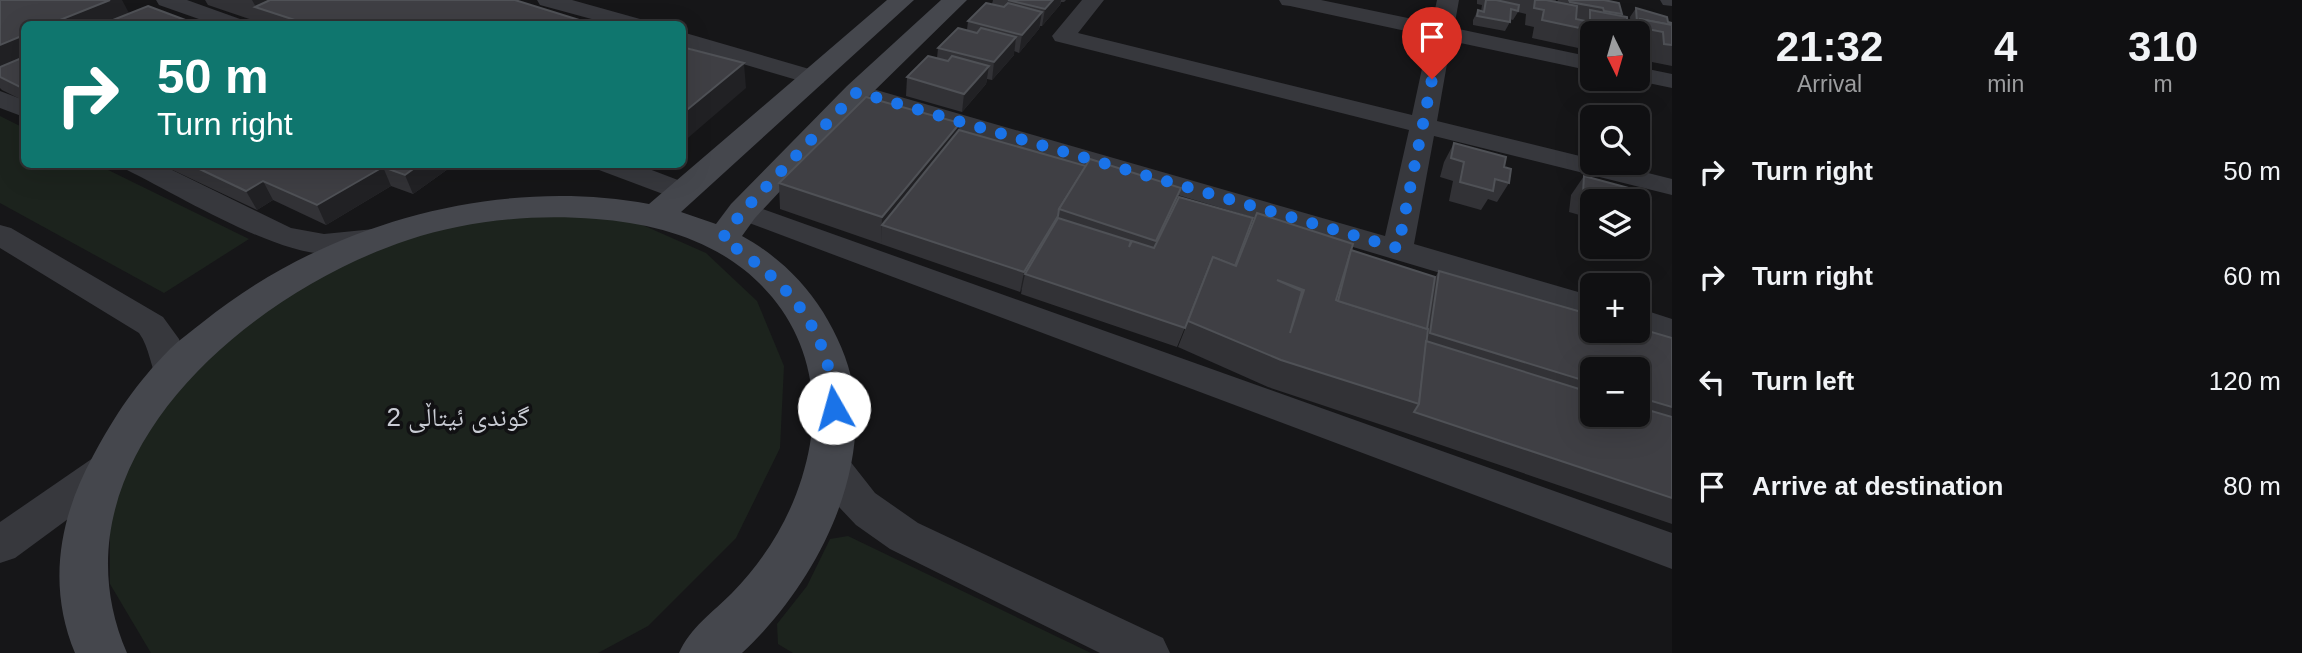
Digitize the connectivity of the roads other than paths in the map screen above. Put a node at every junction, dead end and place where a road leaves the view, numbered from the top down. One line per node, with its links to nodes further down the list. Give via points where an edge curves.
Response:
1 (548, 0): 10 (street)
2 (901, 0): 15 (street)
3 (955, 0): 18 (street)
4 (1093, 0): 20 (street, via 1063,36)
5 (1290, 0): 11 (street)
6 (1448, 0): 11 (street)
7 (183, 2): 8 (street); 9 (street)
8 (152, 20)
9 (225, 21)
10 (622, 21)
11 (1442, 32): 13 (street); 20 (street)
12 (686, 40): 15 (street)
13 (1580, 61)
14 (1650, 76): 16 (street)
15 (814, 78): 24 (street)
16 (1672, 81)
17 (4, 87): 19 (street)
18 (857, 92): 25 (street); 28 (street)
19 (21, 107)
20 (1423, 125): 23 (street); 28 (street)
21 (144, 168): 27 (street, via 284,236 324,244)
22 (615, 168): 24 (street)
23 (1672, 187)
24 (669, 203): 25 (street); 27 (street, via 492,208)
25 (732, 225): 33 (street, via 755,260 798,303 814,329 833,391); 36 (street)
26 (0, 235): 32 (street, via 151,325 162,339)
27 (374, 239): 32 (street, via 319,263 267,294 216,331)
28 (1398, 248): 29 (street)
29 (1580, 303)
30 (1650, 324): 31 (street)
31 (1672, 331)
32 (171, 374): 34 (street, via 124,436)
33 (829, 462): 40 (street, via 793,552 747,613); 41 (street, via 858,504 887,526)
34 (107, 469): 35 (street); 37 (street, via 91,512 83,557)
35 (0, 545)
36 (1672, 551)
37 (84, 603): 38 (street); 39 (street)
38 (69, 653)
39 (101, 653)
40 (705, 653)
41 (1147, 653)

